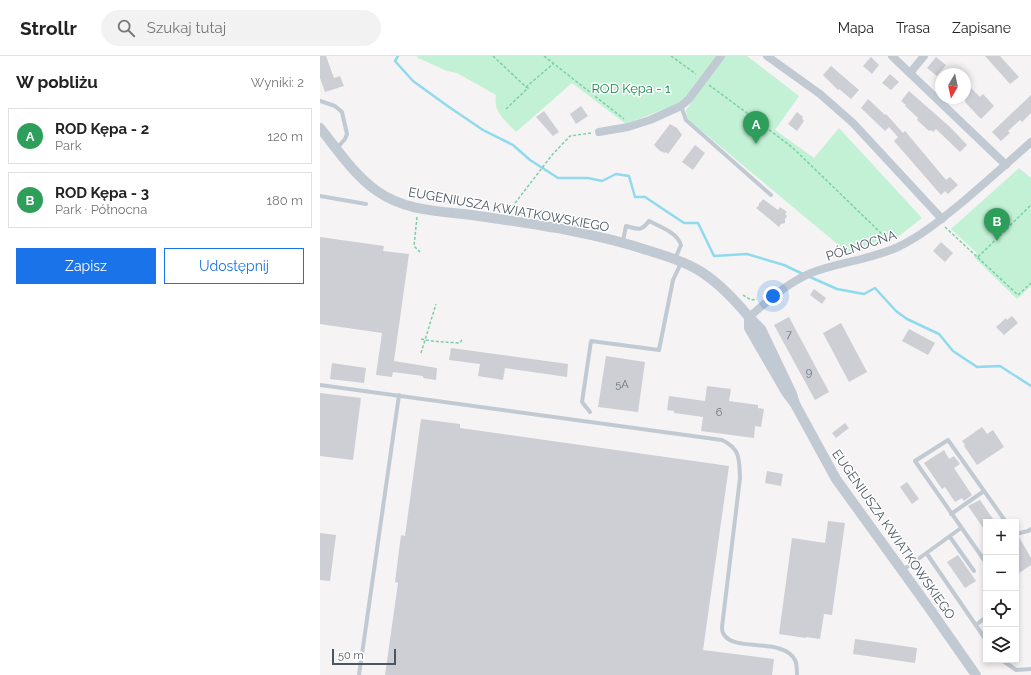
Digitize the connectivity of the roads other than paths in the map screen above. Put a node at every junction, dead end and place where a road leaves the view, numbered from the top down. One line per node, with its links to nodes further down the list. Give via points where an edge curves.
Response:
1 (720, 56): 7 (street, via 689,99)
2 (767, 56): 16 (street, via 854,122)
3 (892, 56): 5 (street)
4 (924, 56): 5 (street)
5 (910, 73): 12 (street)
6 (320, 101): 11 (lane, via 335,106 342,112 347,134)
7 (681, 106): 9 (street, via 650,120); 13 (lane, via 686,120)
8 (320, 128): 11 (street, EUGENIUSZA KWIATKOWSKIEGO)
9 (599, 132)
10 (1031, 142): 12 (street, PÓŁNOCNA)
11 (336, 148): 17 (street, EUGENIUSZA KWIATKOWSKIEGO, via 376,191 403,204 425,210 570,231)
12 (1006, 165): 16 (street, PÓŁNOCNA)
13 (771, 195)
14 (320, 196): 15 (lane)
15 (366, 204)
16 (940, 220): 19 (street, PÓŁNOCNA, via 915,238 878,255 801,278)
17 (622, 243): 18 (street, EUGENIUSZA KWIATKOWSKIEGO); 18 (lane, via 626,226 641,229 649,221 679,239 681,245)
18 (678, 261): 19 (street, EUGENIUSZA KWIATKOWSKIEGO, via 702,272 715,282); 22 (lane, via 659,350 591,341 582,402)
19 (749, 317): 32 (street, EUGENIUSZA KWIATKOWSKIEGO, via 761,329 795,404 836,479)
20 (320, 385): 21 (lane)
21 (399, 396): 39 (lane); 40 (lane, via 722,440 731,444 739,460 740,478 722,627 724,635 735,642 777,648 790,653 796,661)
22 (590, 412)
23 (984, 491): 24 (lane); 24 (lane, via 948,440 915,461); 25 (lane)
24 (951, 514): 26 (lane)
25 (1004, 519)
26 (961, 528): 29 (lane); 31 (lane)
27 (1031, 529): 28 (lane)
28 (1019, 533)
29 (950, 537): 30 (lane); 33 (lane)
30 (927, 554): 32 (lane); 35 (lane)
31 (983, 555)
32 (902, 571): 41 (street, EUGENIUSZA KWIATKOWSKIEGO)
33 (974, 571)
34 (983, 619): 35 (lane)
35 (976, 625): 36 (lane)
36 (983, 636)
37 (1006, 663): 38 (lane, via 1016,670)
38 (1031, 669)
39 (359, 675)
40 (797, 675)
41 (976, 675)

